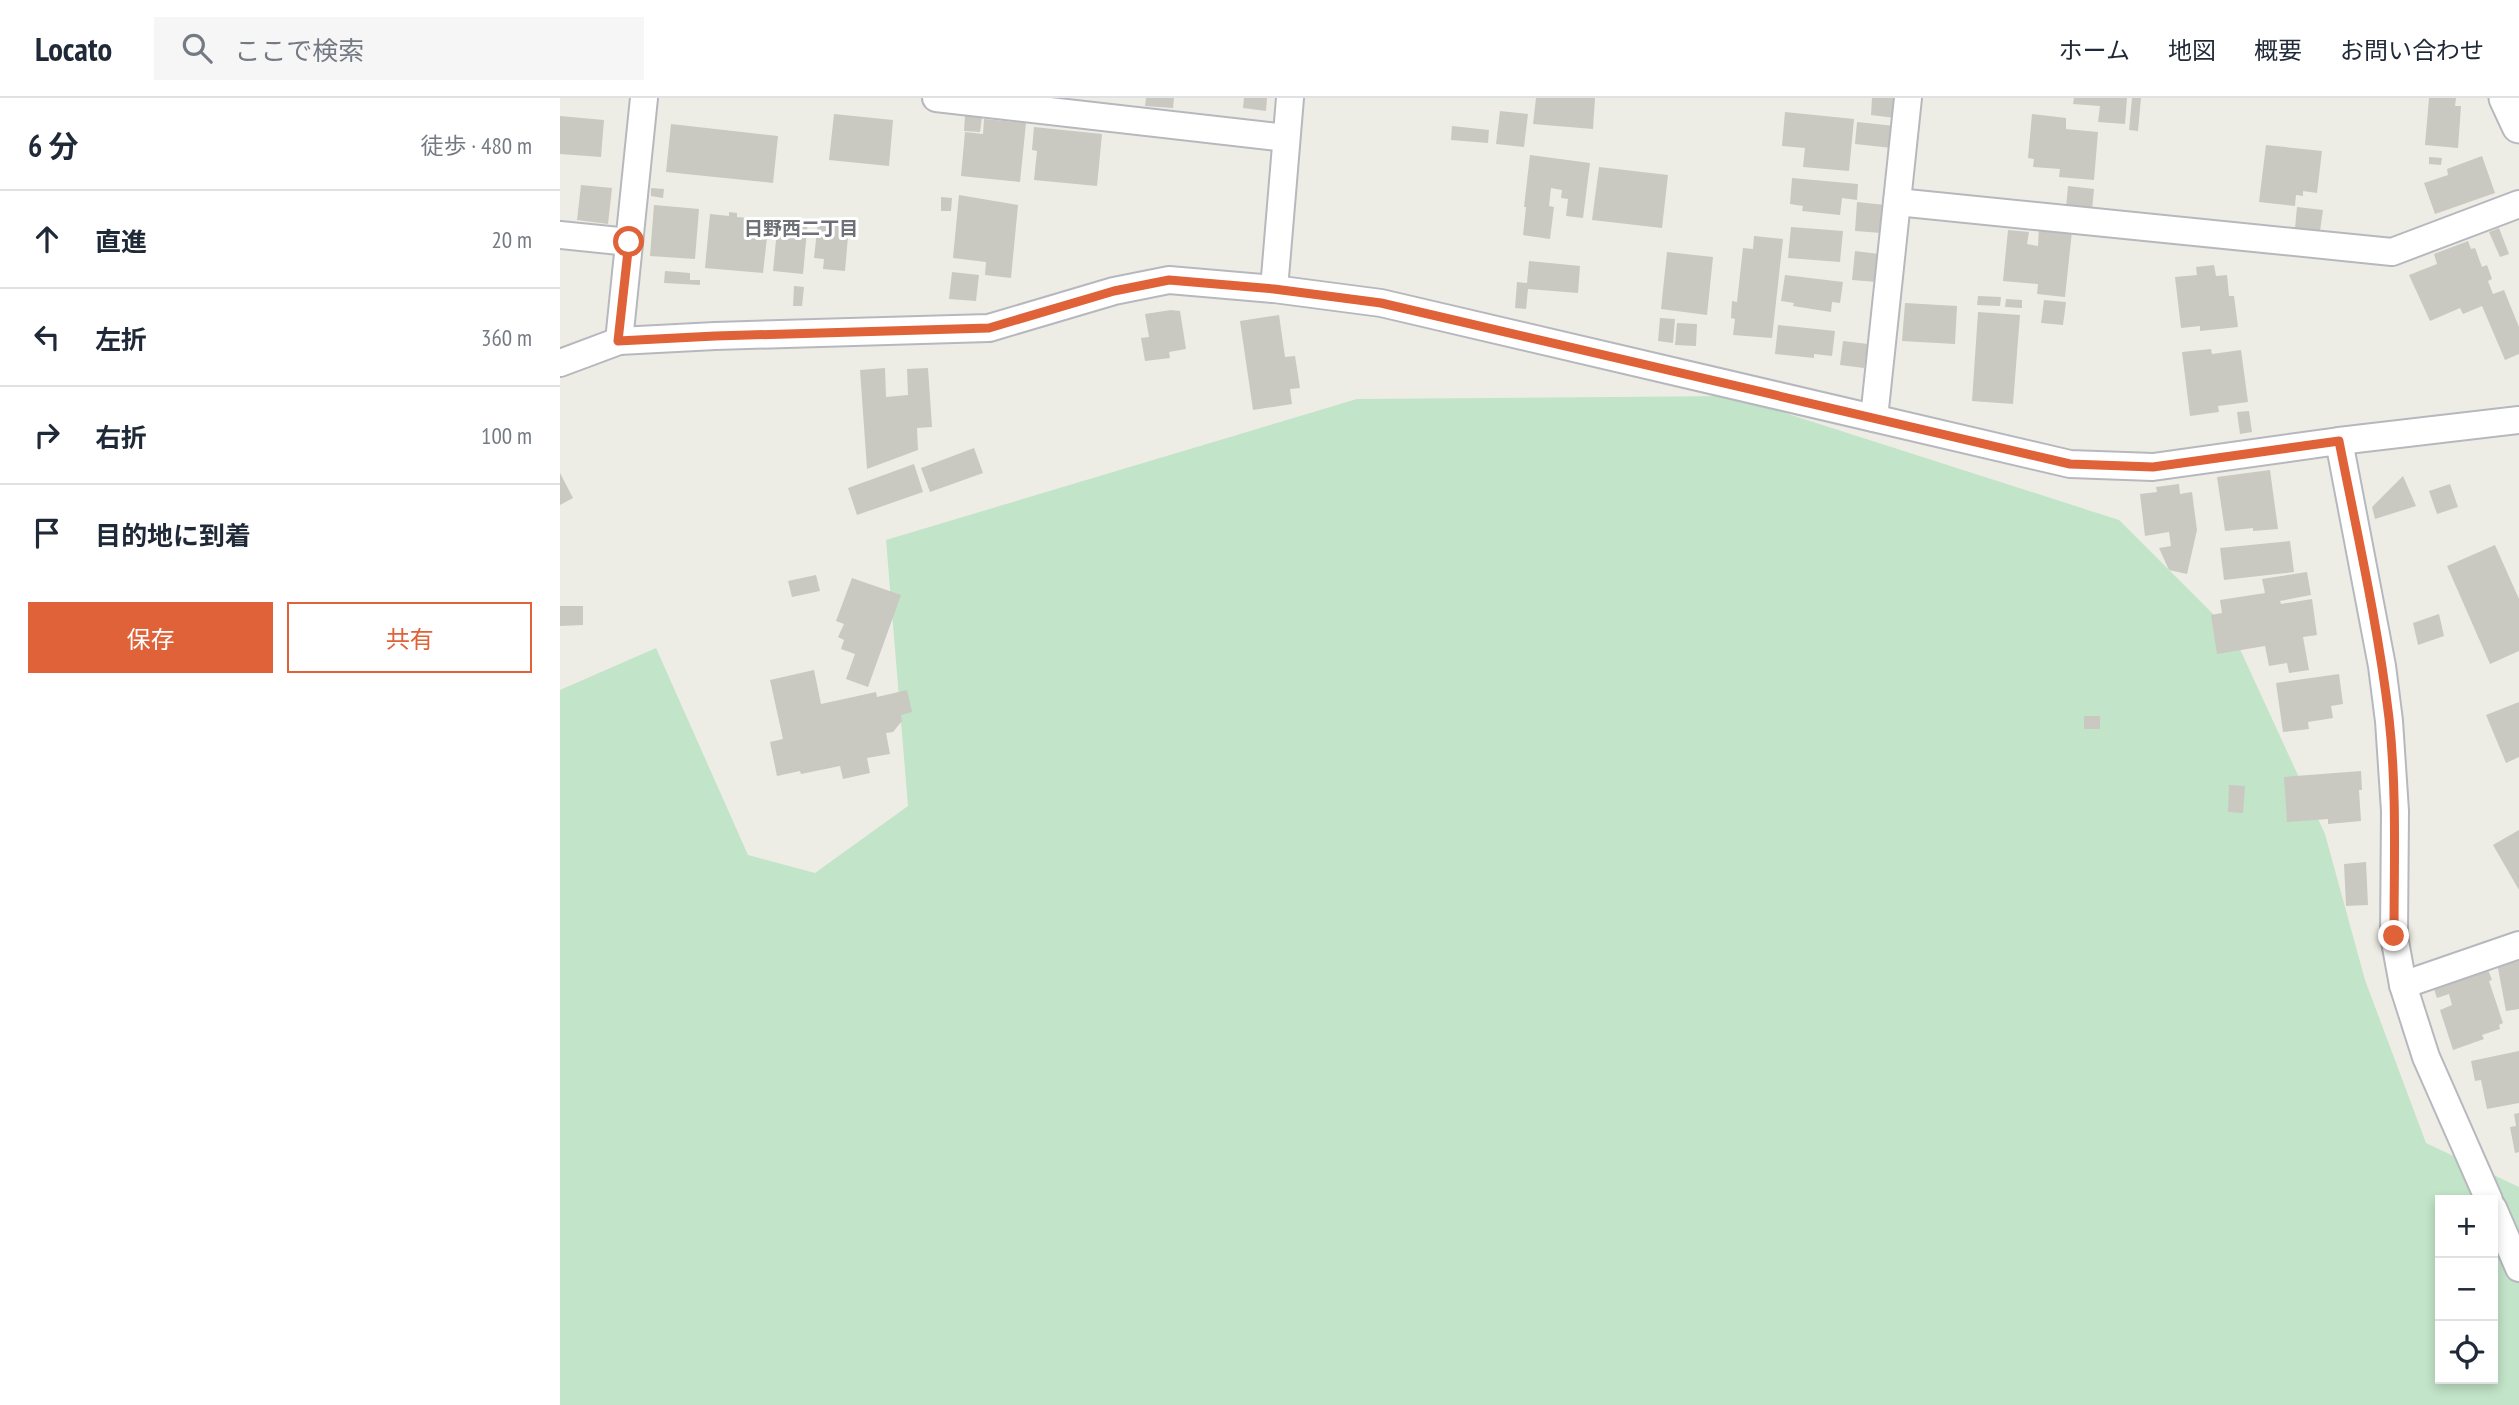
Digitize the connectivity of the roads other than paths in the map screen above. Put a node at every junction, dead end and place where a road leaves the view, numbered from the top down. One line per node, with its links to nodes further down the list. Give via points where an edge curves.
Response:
1 (644, 98): 11 (street)
2 (936, 98): 7 (street)
3 (1290, 98): 7 (street)
4 (1908, 98): 8 (street)
5 (2506, 98): 6 (street)
6 (2519, 126)
7 (1286, 138): 12 (street)
8 (1897, 202): 9 (street, via 2392,252); 15 (street)
9 (2519, 204)
10 (560, 235): 11 (street)
11 (629, 242): 13 (street)
12 (1274, 289): 13 (street, via 1169,280 1114,291 989,328); 15 (street, via 1381,303)
13 (618, 341): 14 (street)
14 (560, 363)
15 (1874, 418): 17 (street, via 2070,464 2153,467)
16 (2519, 420): 17 (street)
17 (2339, 441): 19 (street, via 2389,721 2395,811 2394,936)
18 (2519, 945): 19 (street)
19 (2403, 985): 20 (street, via 2426,1056)
20 (2487, 1195)
21 (2498, 1220): 22 (street)
22 (2519, 1268)

